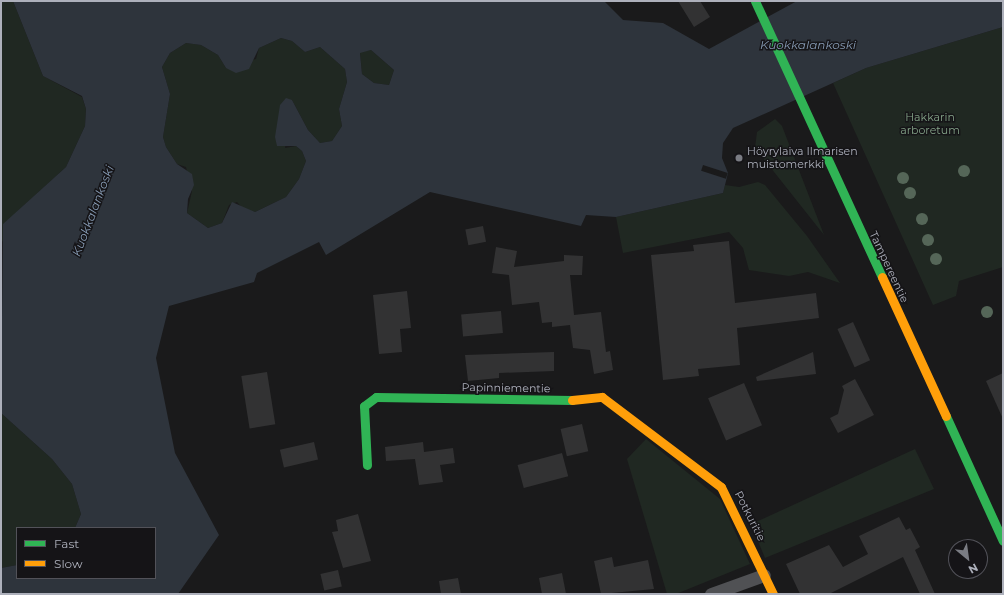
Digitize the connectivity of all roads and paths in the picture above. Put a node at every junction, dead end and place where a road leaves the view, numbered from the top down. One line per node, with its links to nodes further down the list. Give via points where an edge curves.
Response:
1 (755, 1): 4 (main road, Tampereentie)
2 (688, 462): 3 (main road, Papinniementie, via 602,397 556,401 380,397 369,400 364,406); 5 (main road, Potkuritie, via 721,487 742,524)
3 (367, 465)
4 (1003, 541)
5 (764, 574): 6 (street); 7 (main road, Potkuritie)
6 (711, 594)
7 (773, 594)

